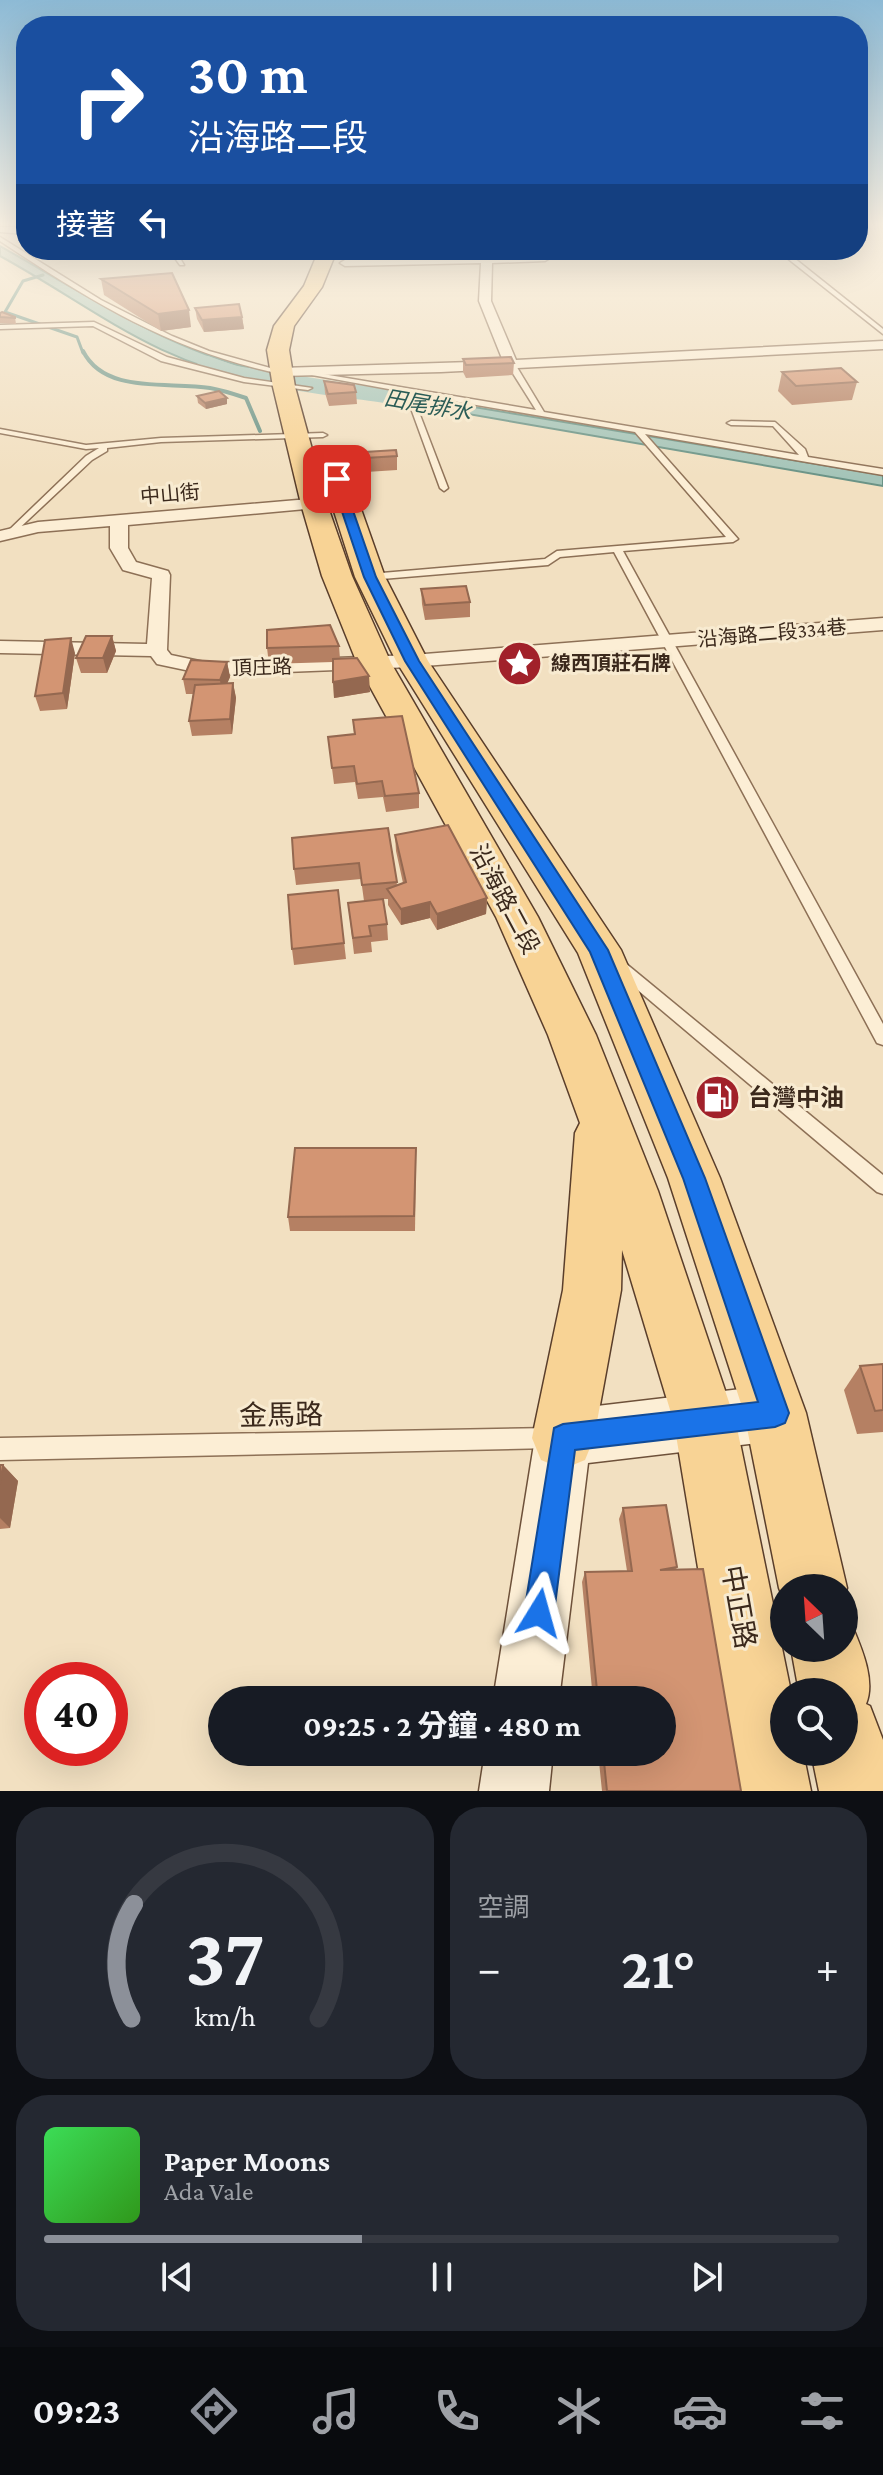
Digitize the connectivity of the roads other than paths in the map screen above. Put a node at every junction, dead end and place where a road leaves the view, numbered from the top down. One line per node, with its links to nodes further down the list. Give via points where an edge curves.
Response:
1 (121, 311): 11 (lane, via 181,344 258,369)
2 (299, 311): 11 (main road, 沿海路二段, via 284,326 278,350)
3 (315, 311): 6 (main road)
4 (489, 311): 10 (street)
5 (856, 311): 8 (lane)
6 (311, 325)
7 (0, 327): 11 (lane, via 94,324 164,359 244,380)
8 (883, 332)
9 (883, 345): 10 (street)
10 (511, 364): 11 (street); 13 (lane)
11 (296, 374): 12 (lane); 16 (main road, 沿海路二段)
12 (408, 395): 13 (lane); 21 (lane)
13 (542, 414): 17 (lane)
14 (731, 423): 19 (lane, via 775,424)
15 (0, 431): 18 (lane)
16 (310, 436): 18 (lane, via 161,440); 22 (main road, 沿海路二段)
17 (645, 439): 19 (lane); 25 (lane, via 733,539)
18 (108, 447): 24 (lane)
19 (805, 459): 20 (lane)
20 (883, 472)
21 (444, 488)
22 (329, 503): 23 (street, 中山街); 26 (main road, 沿海路二段); 31 (main road, 沿海路二段, via 337,576)
23 (119, 520): 24 (street, 中山街); 30 (street, via 119,548 129,566 161,575)
24 (6, 534)
25 (617, 549): 26 (lane, via 557,554 548,562); 28 (lane)
26 (370, 577): 31 (main road, 沿海路二段)
27 (883, 624): 28 (street, 沿海路二段334巷)
28 (669, 642): 31 (street, 沿海路二段334巷); 33 (lane)
29 (0, 647): 30 (street)
30 (157, 650): 31 (street, 頂庄路, via 164,660 209,669)
31 (393, 662): 32 (main road, 沿海路二段); 34 (main road, 沿海路二段, via 572,1035)
32 (599, 950): 35 (lane); 36 (main road, 沿海路二段, via 694,1178)
33 (883, 1039)
34 (602, 1115): 37 (main road, 沿海路二段); 38 (main road, via 592,1290)
35 (883, 1186)
36 (775, 1413): 37 (street); 40 (main road)
37 (705, 1423): 38 (street); 45 (main road, 中正路)
38 (563, 1438): 39 (lane, 金馬路); 41 (street)
39 (0, 1449)
40 (810, 1574)
41 (528, 1686)
42 (517, 1766): 44 (street)
43 (851, 1766): 46 (main road)
44 (514, 1791)
45 (773, 1791)
46 (857, 1791)

